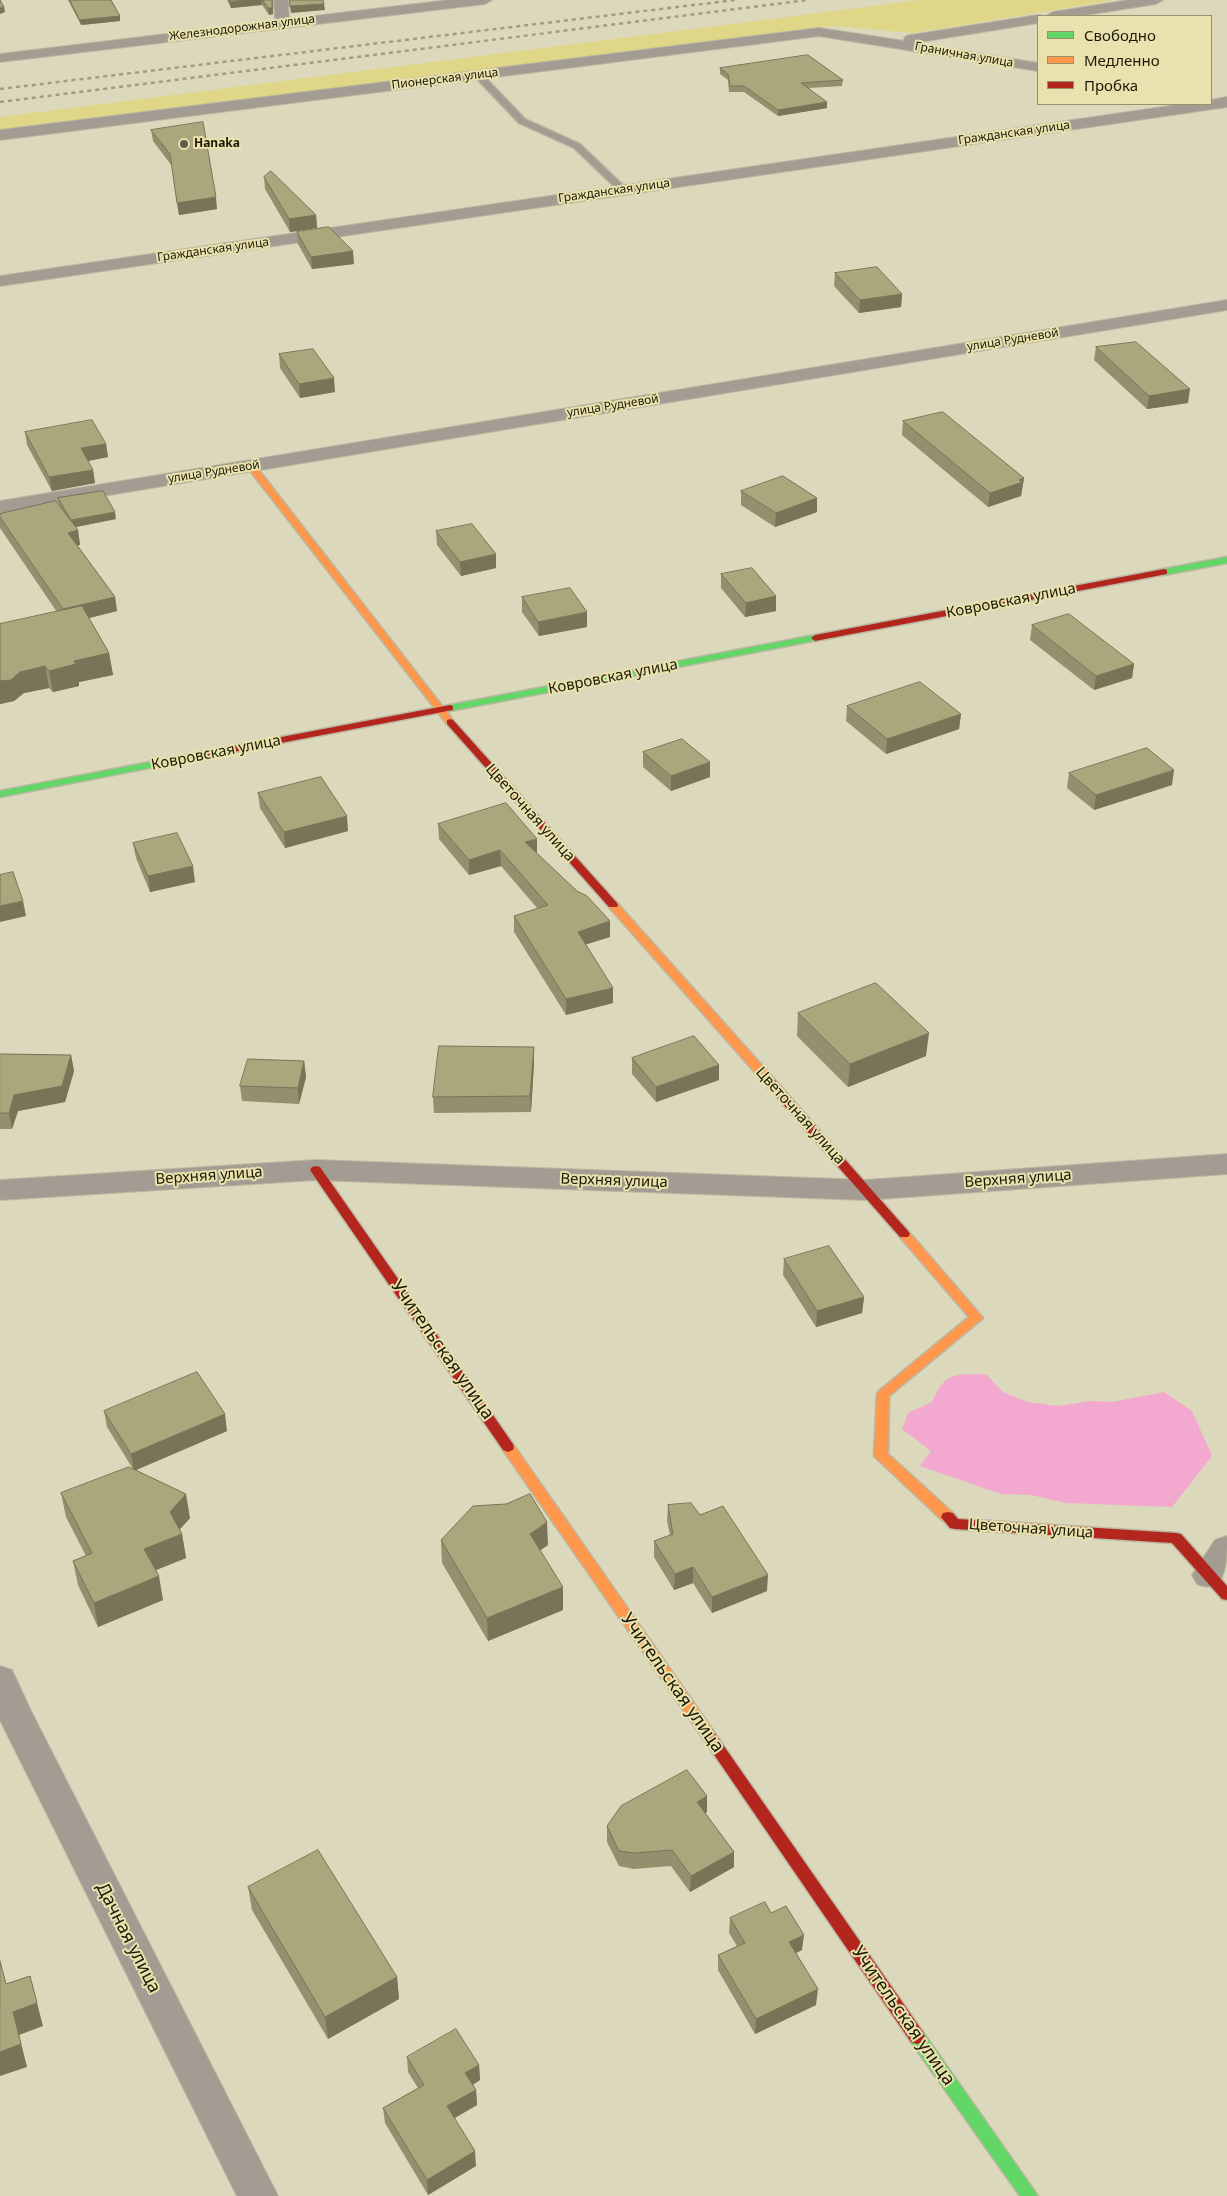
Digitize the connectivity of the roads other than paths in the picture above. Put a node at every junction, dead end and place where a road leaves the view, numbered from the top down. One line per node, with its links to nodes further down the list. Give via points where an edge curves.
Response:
1 (281, 0): 6 (street)
2 (485, 0): 6 (street, Железнодорожная улица)
3 (1156, 0): 4 (street)
4 (1059, 15)
5 (1037, 19): 7 (street)
6 (282, 23): 8 (street, Железнодорожная улица)
7 (889, 42): 9 (street, Граничная улица); 10 (street, Пионерская улица, via 819,32)
8 (0, 58)
9 (1037, 68)
10 (478, 75): 15 (street, Пионерская улица); 16 (lane, via 522,121 577,146)
11 (1212, 97): 12 (street)
12 (1227, 101): 13 (street, Гражданская улица)
13 (1212, 103)
14 (1200, 105): 16 (street, Гражданская улица)
15 (0, 135)
16 (622, 190): 17 (street, Гражданская улица)
17 (0, 281)
18 (1227, 305): 19 (street, улица Рудневой)
19 (251, 466): 20 (street, улица Рудневой); 22 (street, Цветочная улица)
20 (0, 507)
21 (1227, 560): 22 (street, Ковровская улица)
22 (439, 710): 23 (street, Ковровская улица); 27 (street, Цветочная улица)
23 (0, 794)
24 (1227, 1164): 27 (street, Верхняя улица)
25 (316, 1170): 26 (street, Верхняя улица); 27 (street, Верхняя улица); 31 (street, Учительская улица)
26 (0, 1190)
27 (866, 1190): 28 (street, Цветочная улица, via 977,1318 882,1394 881,1456 955,1524 1176,1538)
28 (1221, 1573)
29 (0, 1680): 30 (street, Дачная улица)
30 (258, 2196)
31 (1030, 2196)

